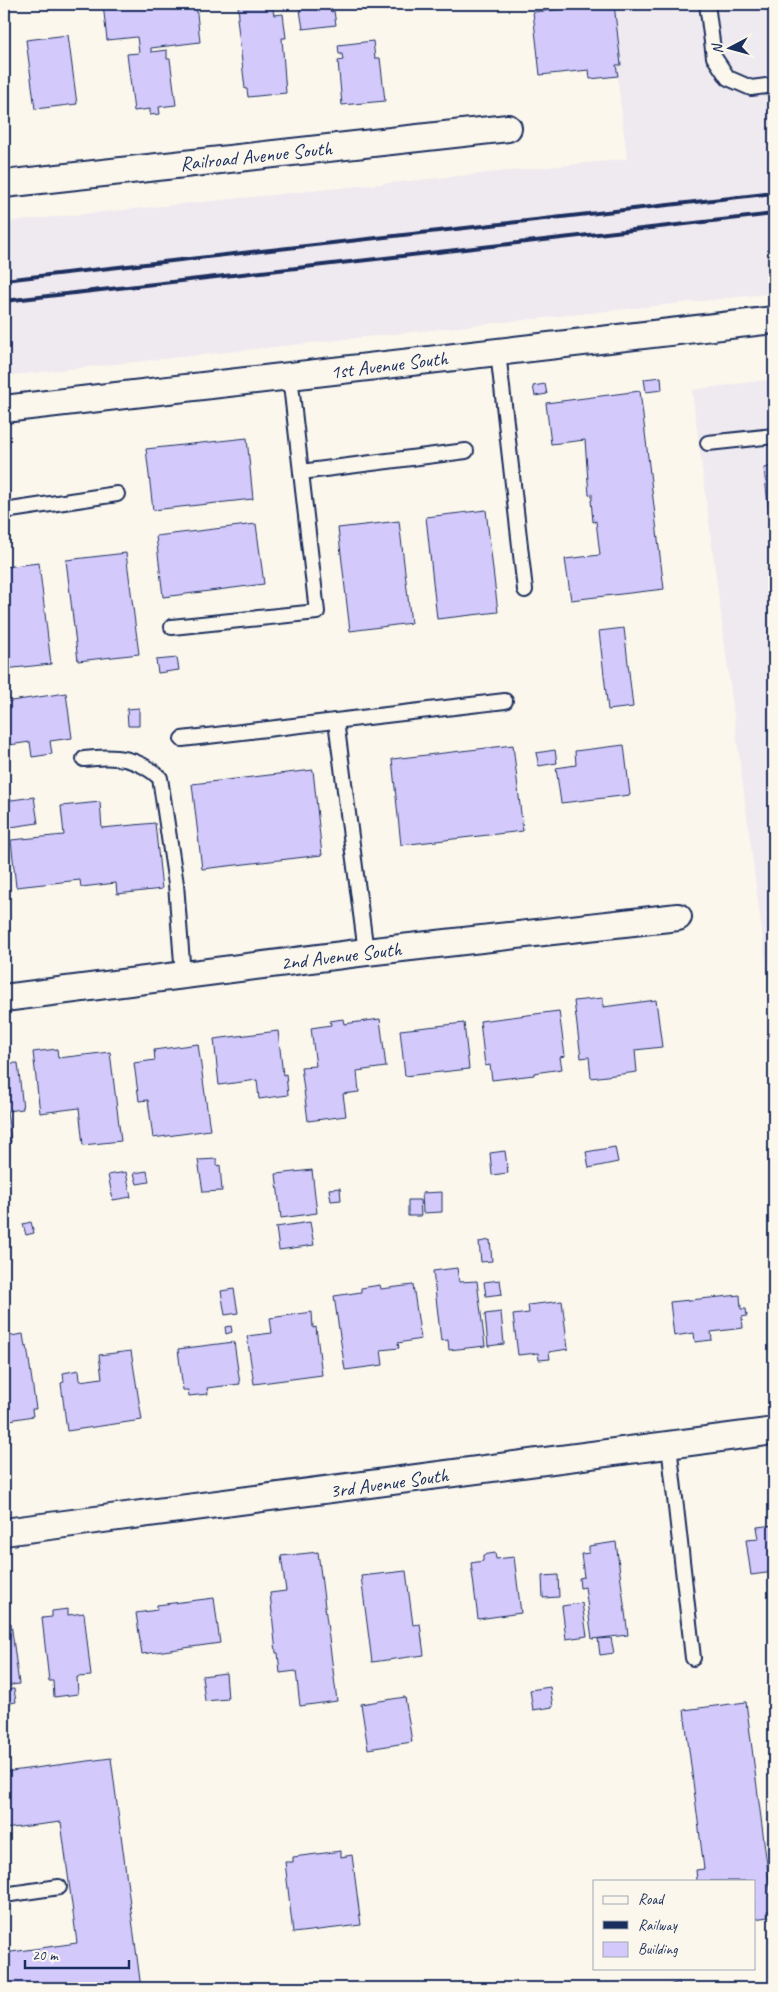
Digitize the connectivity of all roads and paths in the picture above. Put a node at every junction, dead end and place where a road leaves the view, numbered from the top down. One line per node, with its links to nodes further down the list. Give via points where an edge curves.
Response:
1 (706, 4): 2 (lane, via 714,57 728,78 751,88)
2 (774, 85)
3 (508, 128): 4 (street, Railroad Avenue South)
4 (4, 184)
5 (774, 320): 6 (street, 1st Avenue South)
6 (498, 352): 7 (street, 1st Avenue South); 15 (lane)
7 (290, 376): 8 (street, 1st Avenue South); 12 (lane)
8 (4, 408)
9 (774, 436): 10 (lane)
10 (708, 443)
11 (466, 451): 12 (lane)
12 (301, 472): 16 (lane, via 317,612)
13 (117, 494): 14 (lane)
14 (4, 512)
15 (525, 590)
16 (172, 627)
17 (505, 701): 18 (lane)
18 (336, 721): 19 (lane); 22 (lane)
19 (182, 739)
20 (84, 758): 23 (lane, via 136,760 160,778 176,884)
21 (678, 917): 22 (street, 2nd Avenue South)
22 (366, 952): 23 (street, 2nd Avenue South)
23 (183, 976): 24 (street, 2nd Avenue South)
24 (4, 998)
25 (774, 1431): 26 (street, 3rd Avenue South)
26 (669, 1445): 27 (street, 3rd Avenue South); 28 (lane)
27 (4, 1532)
28 (693, 1658)
29 (59, 1887): 30 (lane)
30 (4, 1895)

